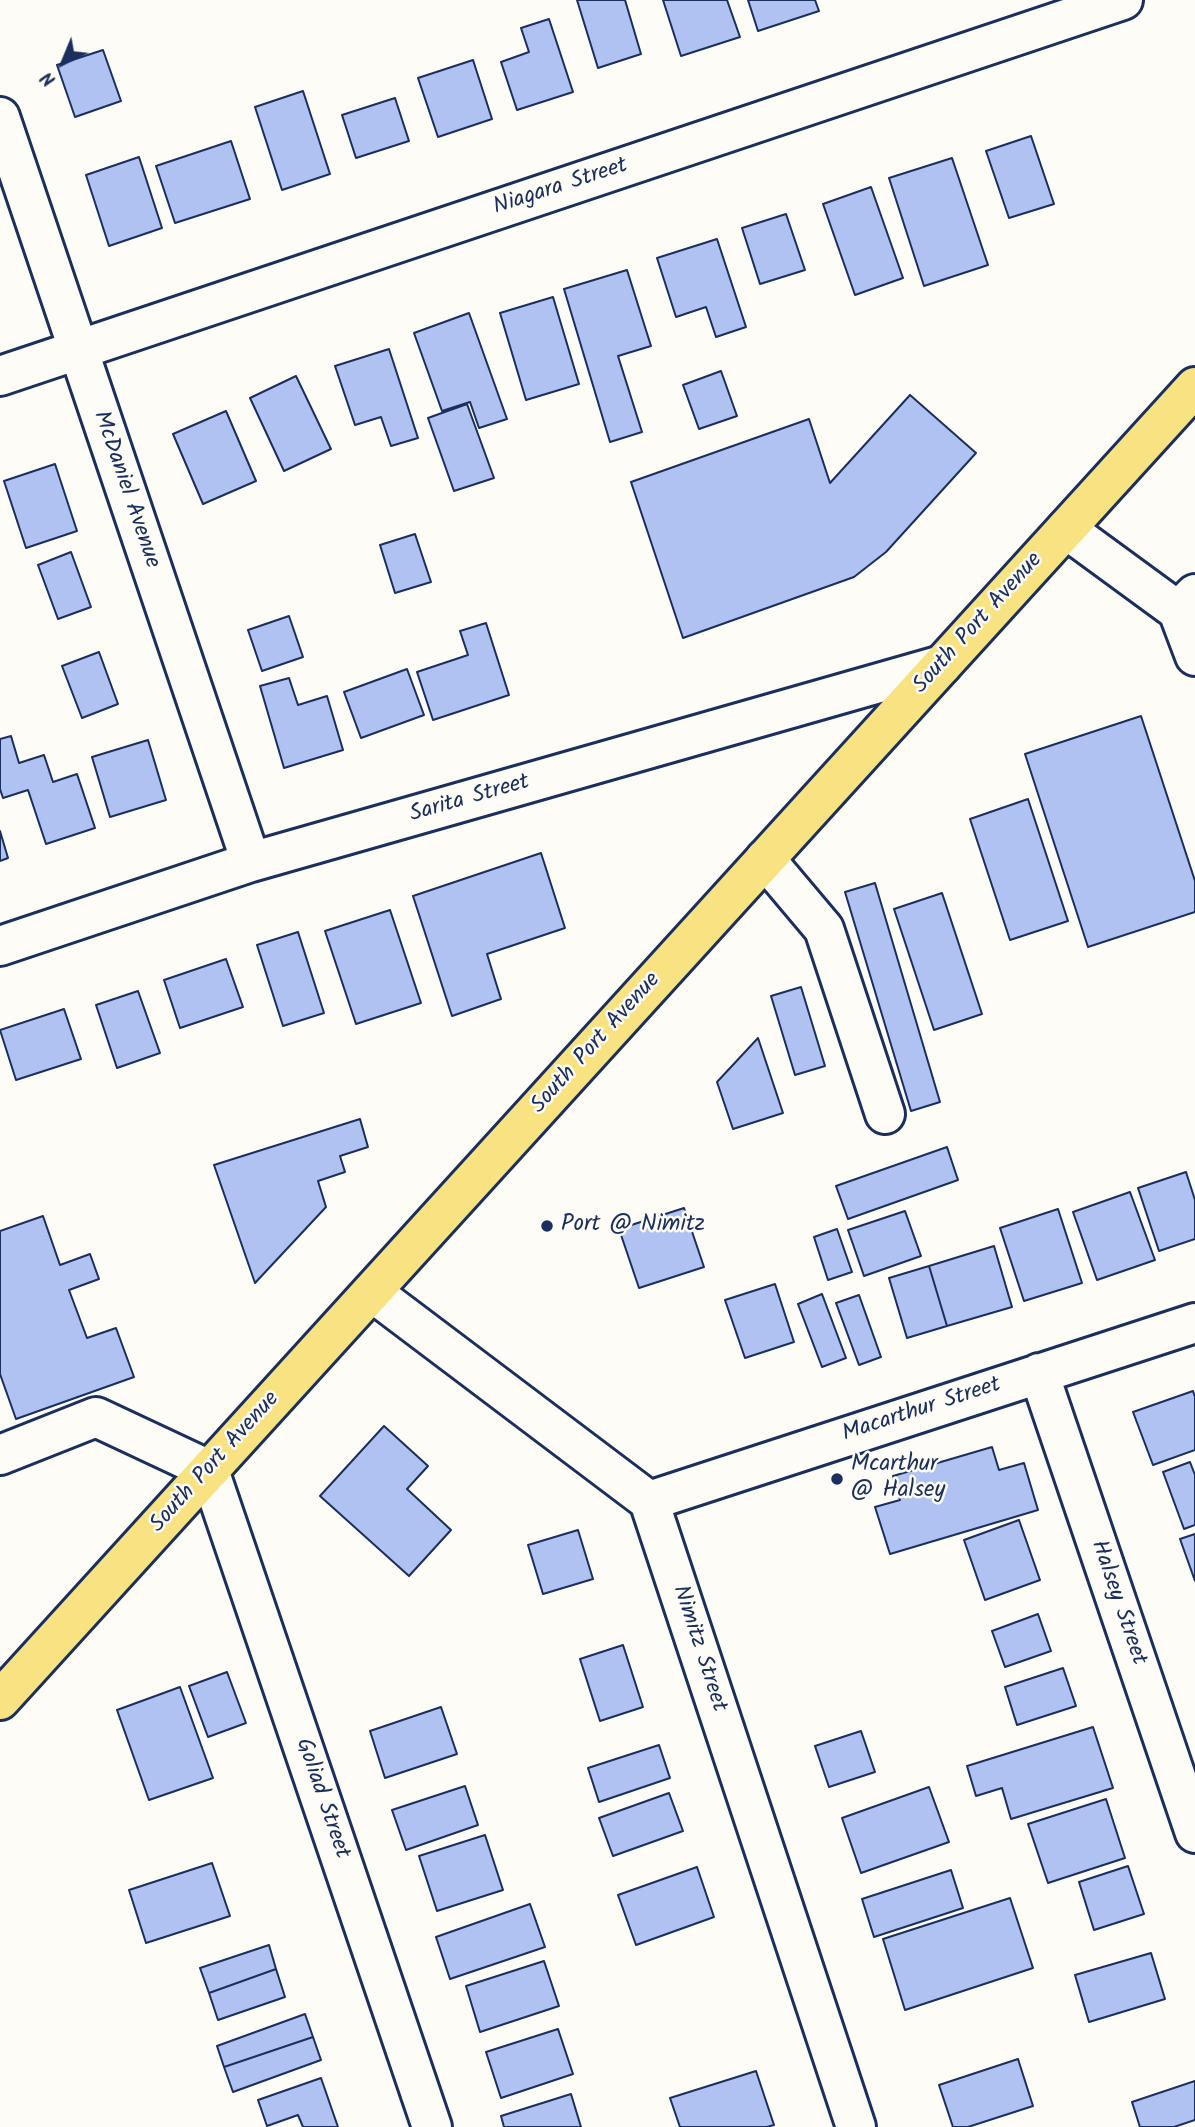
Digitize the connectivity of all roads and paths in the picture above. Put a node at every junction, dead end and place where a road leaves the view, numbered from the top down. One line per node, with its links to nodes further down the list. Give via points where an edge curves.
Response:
1 (1123, 0): 3 (street, Niagara Street)
2 (0, 117): 3 (street, McDaniel Avenue)
3 (77, 349): 4 (street, Niagara Street); 11 (street, McDaniel Avenue)
4 (0, 376)
5 (1192, 396): 6 (main road, South Port Avenue)
6 (1066, 529): 7 (street); 9 (main road, South Port Avenue)
7 (1187, 602): 8 (street)
8 (1195, 656)
9 (942, 665): 10 (main road, South Port Avenue); 11 (street, Sarita Street)
10 (765, 859): 13 (street, via 824,929); 14 (main road, South Port Avenue)
11 (251, 862): 12 (street, Sarita Street)
12 (0, 946)
13 (885, 1114)
14 (372, 1292): 18 (main road, South Port Avenue); 19 (street)
15 (1195, 1323): 16 (street, Macarthur Street)
16 (1039, 1373): 19 (street, Macarthur Street); 21 (street, Halsey Street)
17 (0, 1455): 18 (street, via 96,1417)
18 (209, 1470): 20 (main road, South Port Avenue); 22 (street, Goliad Street)
19 (649, 1501): 23 (street, Nimitz Street)
20 (0, 1700)
21 (1195, 1833)
22 (432, 2127)
23 (856, 2127)

